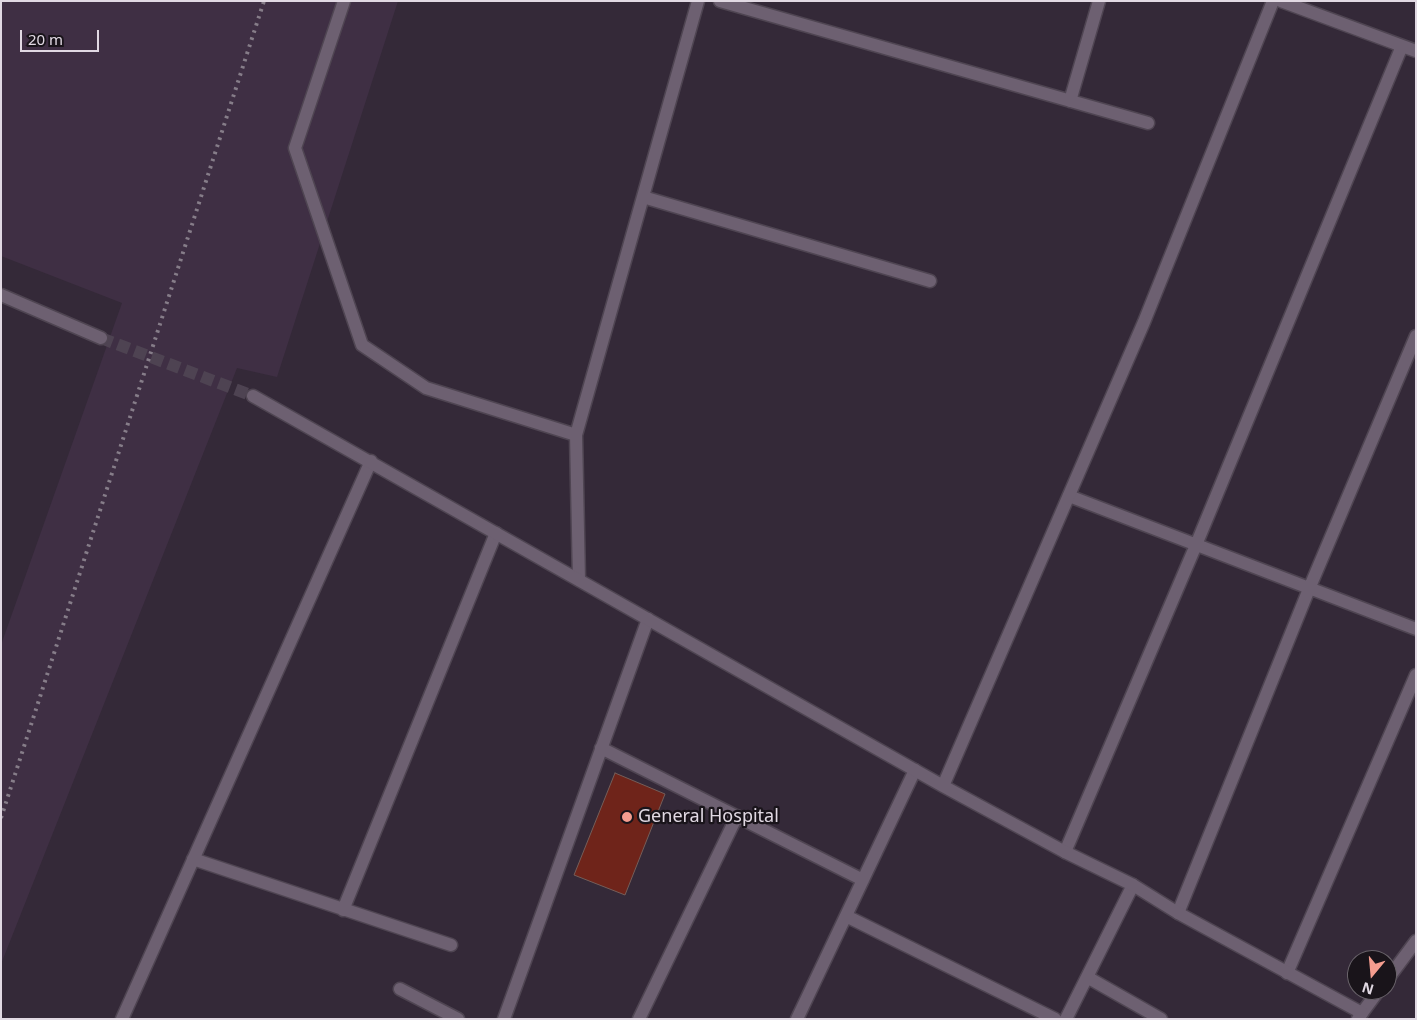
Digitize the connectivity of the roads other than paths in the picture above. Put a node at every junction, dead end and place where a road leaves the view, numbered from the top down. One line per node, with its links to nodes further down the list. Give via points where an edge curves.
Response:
1 (344, 1): 17 (street, via 295,148 362,345 426,388)
2 (698, 1): 11 (street)
3 (720, 1): 9 (street)
4 (1099, 1): 9 (street)
5 (1273, 1): 19 (street, via 1144,322)
6 (1281, 1): 7 (street)
7 (1402, 46): 8 (street); 21 (street)
8 (1416, 50)
9 (1070, 100): 10 (street)
10 (1148, 122)
11 (643, 197): 12 (street); 17 (street)
12 (930, 280)
13 (1, 295): 15 (street)
14 (1416, 336): 23 (street)
15 (101, 338)
16 (253, 396): 18 (street)
17 (576, 435): 22 (street)
18 (370, 461): 20 (street); 32 (street)
19 (1069, 496): 21 (street); 29 (street)
20 (496, 533): 22 (street); 35 (street)
21 (1196, 545): 23 (street); 31 (street)
22 (579, 580): 24 (street)
23 (1309, 588): 25 (street); 36 (street)
24 (648, 619): 27 (street); 28 (street)
25 (1416, 630)
26 (1416, 675): 41 (street)
27 (601, 748): 30 (street); 48 (street)
28 (915, 770): 29 (street); 33 (street)
29 (944, 786): 31 (street)
30 (737, 816): 33 (street); 49 (street)
31 (1065, 852): 34 (street)
32 (193, 859): 35 (street); 46 (street)
33 (863, 880): 37 (street)
34 (1133, 885): 36 (street); 42 (street)
35 (343, 910): 39 (street)
36 (1178, 914): 41 (street)
37 (846, 916): 50 (street); 51 (street)
38 (1416, 941): 40 (street)
39 (451, 945)
40 (1397, 967)
41 (1287, 973): 45 (street)
42 (1088, 977): 52 (street); 53 (street)
43 (400, 989): 47 (street)
44 (1372, 1000): 45 (street)
45 (1360, 1016)
46 (122, 1019)
47 (458, 1019)
48 (504, 1019)
49 (639, 1019)
50 (798, 1019)
51 (1055, 1019)
52 (1066, 1019)
53 (1161, 1019)

